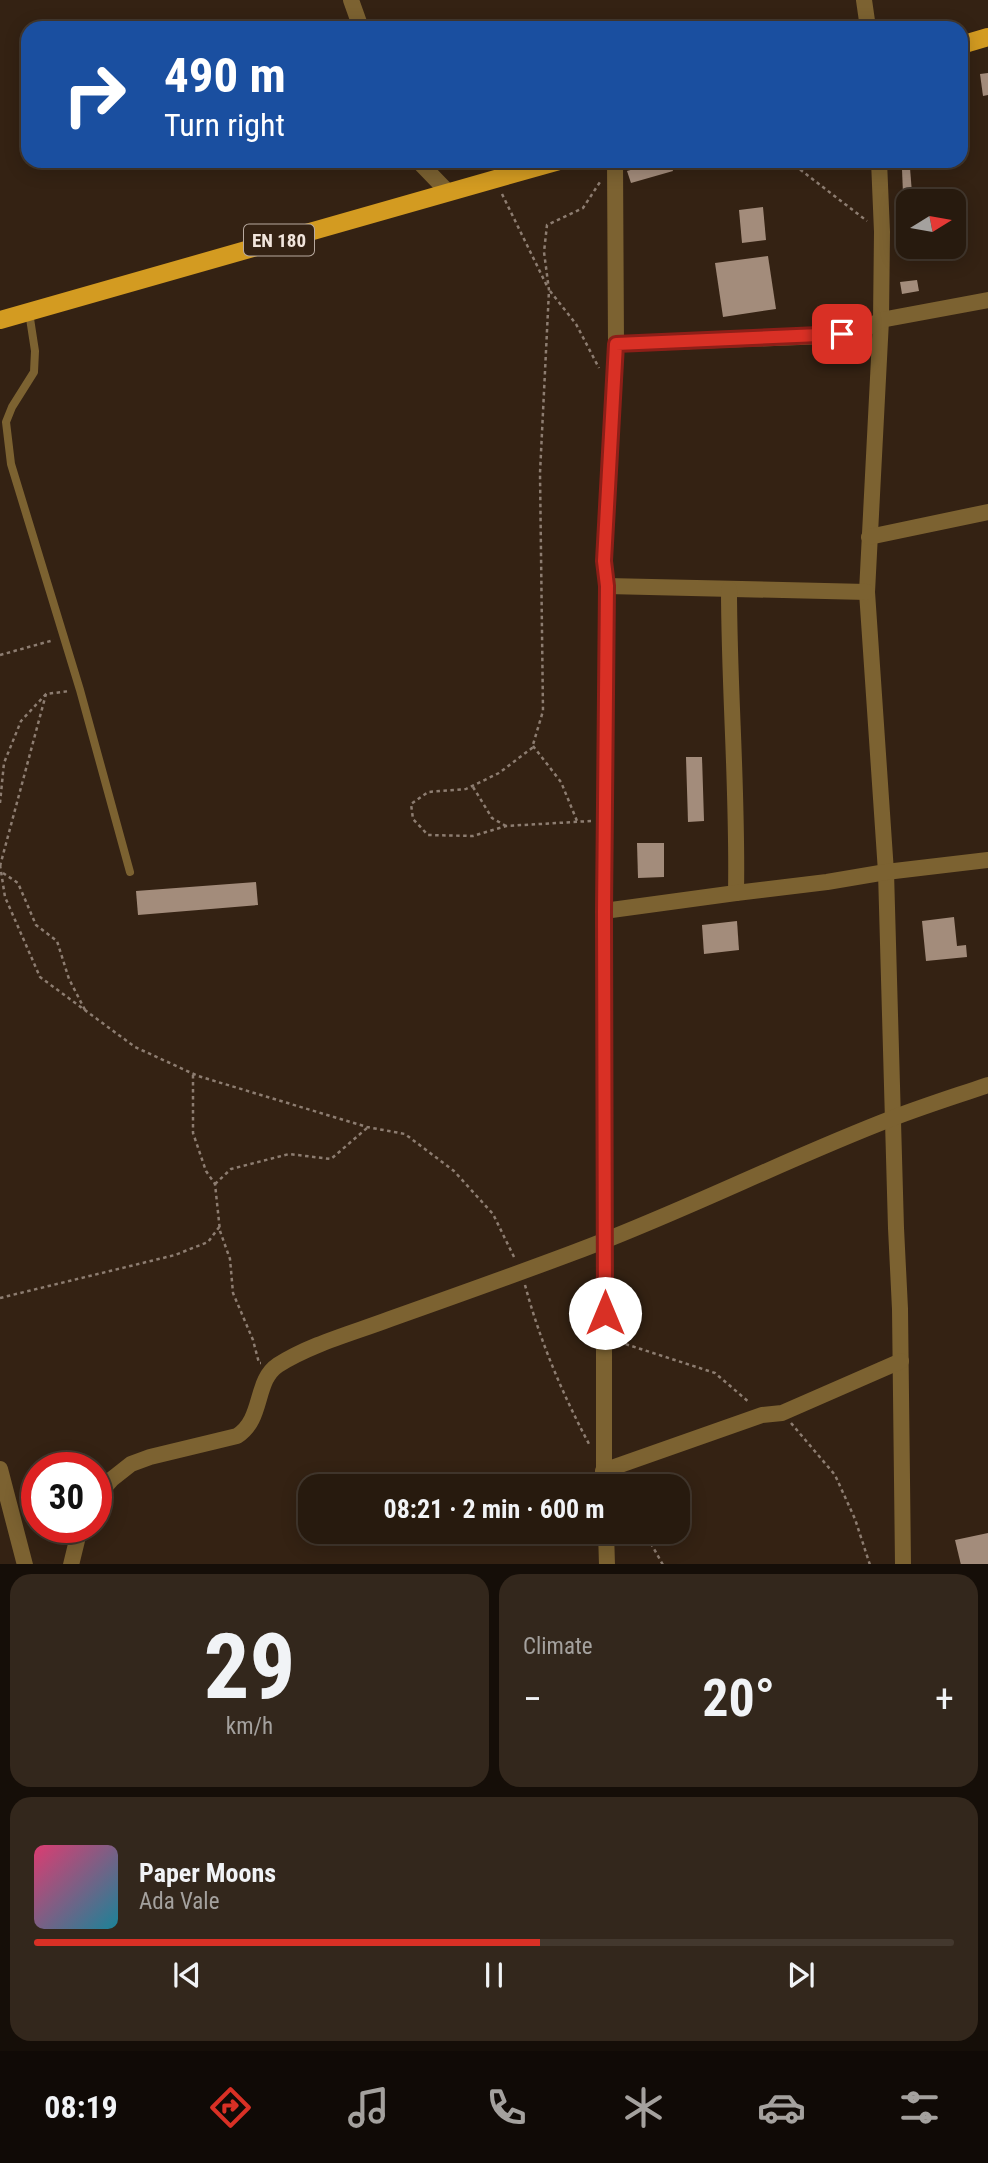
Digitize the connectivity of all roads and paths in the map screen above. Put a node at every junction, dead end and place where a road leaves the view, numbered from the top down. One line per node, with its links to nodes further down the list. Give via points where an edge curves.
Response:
1 (352, 0): 3 (street)
2 (864, 0): 4 (street)
3 (359, 21)
4 (867, 21)
5 (988, 37): 6 (main road)
6 (968, 43)
7 (425, 168): 14 (street)
8 (534, 168): 12 (main road, EN 180)
9 (615, 168): 21 (street)
10 (798, 168): 15 (path)
11 (879, 168): 15 (street)
12 (495, 179): 14 (main road, EN 180); 16 (path)
13 (601, 180): 16 (path, via 583,208 547,225 544,252)
14 (448, 192): 18 (main road, EN 180)
15 (882, 232): 20 (street)
16 (549, 290): 22 (path, via 576,324); 32 (path, via 540,473 543,712)
17 (988, 300): 20 (street)
18 (29, 312): 19 (main road, EN 180); 28 (lane, via 34,373 6,422 11,464)
19 (0, 320)
20 (881, 320): 21 (street, via 858,333 826,336); 24 (street)
21 (616, 344): 25 (street, via 604,561)
22 (601, 372)
23 (988, 512): 24 (street)
24 (869, 537): 27 (street)
25 (607, 586): 26 (street); 35 (street)
26 (729, 589): 27 (street); 42 (street)
27 (867, 592): 41 (street)
28 (63, 638): 29 (path); 30 (lane)
29 (0, 655)
30 (80, 690): 31 (path); 40 (lane)
31 (46, 694): 34 (path, via 21,721 4,763); 39 (path)
32 (533, 746): 33 (path, via 499,773); 36 (path, via 561,782)
33 (472, 786): 37 (path, via 492,818); 37 (path, via 428,792 411,804 413,820 428,835 472,836)
34 (0, 803)
35 (605, 820): 36 (path); 43 (street)
36 (578, 822): 37 (path)
37 (506, 826)
38 (988, 860): 41 (street)
39 (0, 869): 44 (path, via 18,883 36,925 57,941); 44 (path, via 5,897 40,977)
40 (130, 872)
41 (886, 872): 42 (street); 47 (street)
42 (736, 892): 43 (street)
43 (604, 911): 51 (street)
44 (86, 1011): 45 (path, via 135,1047)
45 (193, 1074): 48 (path); 49 (path, via 193,1133)
46 (988, 1085): 47 (street)
47 (892, 1118): 51 (street); 55 (street)
48 (367, 1128): 49 (path, via 331,1159 289,1154 231,1169); 52 (path, via 405,1133 454,1171 493,1214)
49 (215, 1184): 50 (path)
50 (220, 1226): 53 (path, via 208,1242 175,1255); 56 (path, via 230,1259 233,1293 259,1363)
51 (605, 1241): 52 (street); 54 (street)
52 (522, 1272): 56 (street, via 343,1336); 59 (path, via 564,1397)
53 (0, 1298)
54 (605, 1337): 58 (path, via 715,1373); 61 (street)
55 (901, 1361): 57 (street); 72 (street)
56 (274, 1367): 63 (street, via 244,1432 150,1457)
57 (782, 1413): 58 (street); 71 (path, via 835,1475)
58 (762, 1415): 62 (street)
59 (590, 1447)
60 (0, 1469): 67 (street)
61 (604, 1474)
62 (614, 1474)
63 (112, 1479)
64 (75, 1543): 68 (street)
65 (606, 1544): 69 (street)
66 (651, 1544): 70 (path)
67 (24, 1564)
68 (69, 1564)
69 (607, 1564)
70 (663, 1564)
71 (870, 1564)
72 (904, 1564)

